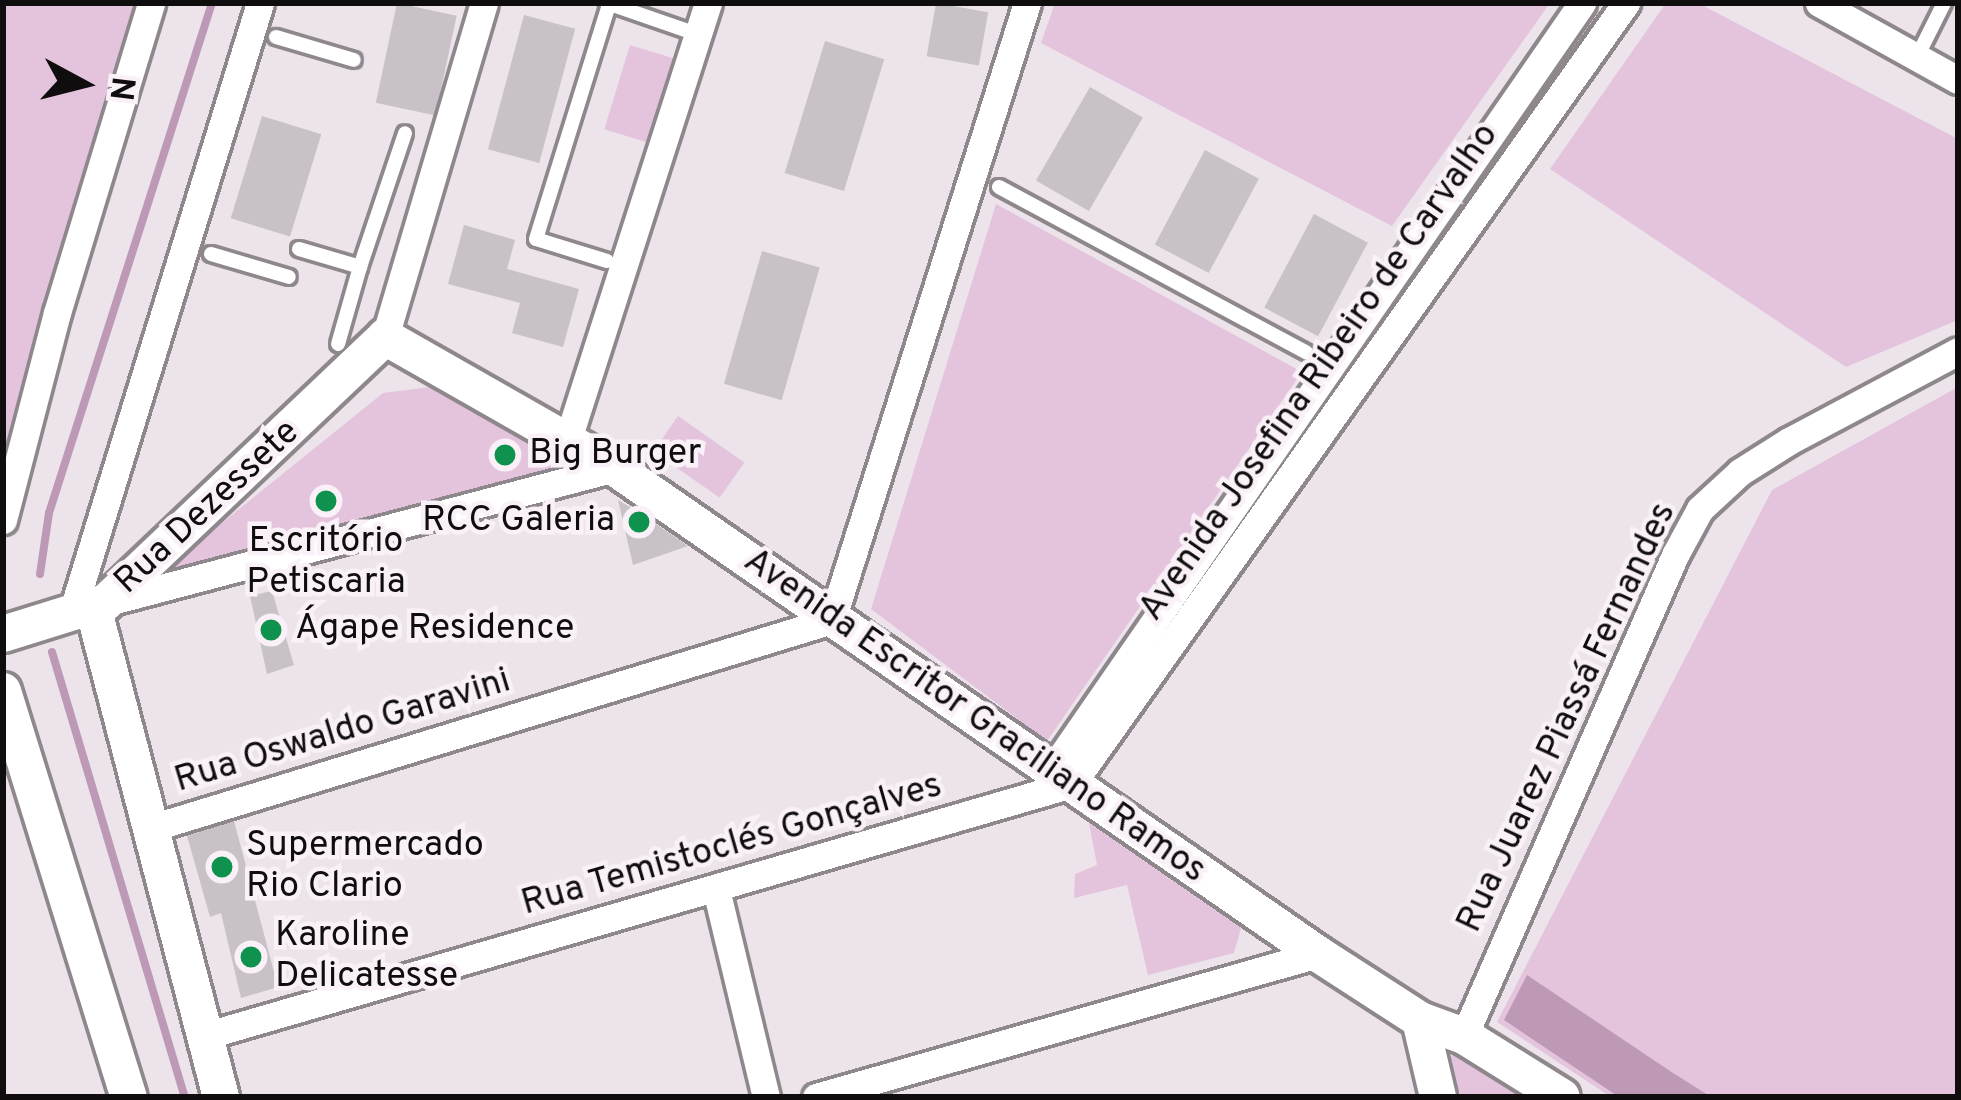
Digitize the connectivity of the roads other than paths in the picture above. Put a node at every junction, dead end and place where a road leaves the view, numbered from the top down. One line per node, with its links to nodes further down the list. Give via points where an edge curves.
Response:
1 (151, 3): 30 (street)
2 (260, 3): 31 (street)
3 (484, 3): 23 (street)
4 (608, 3): 11 (lane); 20 (lane, via 536,239)
5 (708, 3): 11 (street)
6 (1027, 3): 17 (street)
7 (1582, 3): 27 (street, Avenida Josefina Ribeiro de Carvalho)
8 (1626, 3): 35 (street, Avenida Josefina Ribeiro de Carvalho)
9 (1820, 3): 13 (street)
10 (1944, 3): 13 (lane)
11 (692, 33): 20 (street)
12 (276, 37): 14 (lane)
13 (1917, 57): 15 (street)
14 (354, 60)
15 (1958, 80)
16 (405, 133): 21 (lane)
17 (987, 182): 26 (lane); 32 (street)
18 (299, 248): 21 (lane)
19 (211, 254): 22 (lane)
20 (615, 264): 28 (street)
21 (360, 267): 24 (lane)
22 (289, 277)
23 (386, 337): 28 (street, Avenida Escritor Graciliano Ramos); 31 (street, Rua Dezessete)
24 (338, 344)
25 (1958, 351): 41 (street, Rua Juarez Piassá Fernandes, via 1789,440 1700,508)
26 (1306, 352): 27 (street)
27 (1330, 370): 35 (street, Avenida Josefina Ribeiro de Carvalho)
28 (568, 440): 29 (street, Avenida Escritor Graciliano Ramos)
29 (615, 468): 31 (street); 32 (street, Avenida Escritor Graciliano Ramos)
30 (3, 520)
31 (90, 608): 33 (street, Rua Dezessete); 36 (street)
32 (832, 620): 35 (street, Avenida Escritor Graciliano Ramos); 36 (street, Rua Oswaldo Garavini)
33 (3, 634)
34 (3, 692): 45 (street)
35 (1062, 777): 37 (street, Rua Temistoclés Gonçalves); 38 (street, Avenida Escritor Graciliano Ramos)
36 (151, 828): 40 (street)
37 (716, 889): 40 (street, Rua Temistoclés Gonçalves); 47 (street)
38 (1318, 954): 39 (street, Avenida Escritor Graciliano Ramos); 43 (street)
39 (1420, 1020): 41 (street, Avenida Escritor Graciliano Ramos); 42 (street)
40 (204, 1036): 46 (street)
41 (1464, 1036): 42 (street, via 1442,1043); 44 (street, Avenida Escritor Graciliano Ramos)
42 (1435, 1081)
43 (912, 1086): 48 (street)
44 (1542, 1091)
45 (130, 1097)
46 (220, 1097)
47 (766, 1097)
48 (816, 1097)

